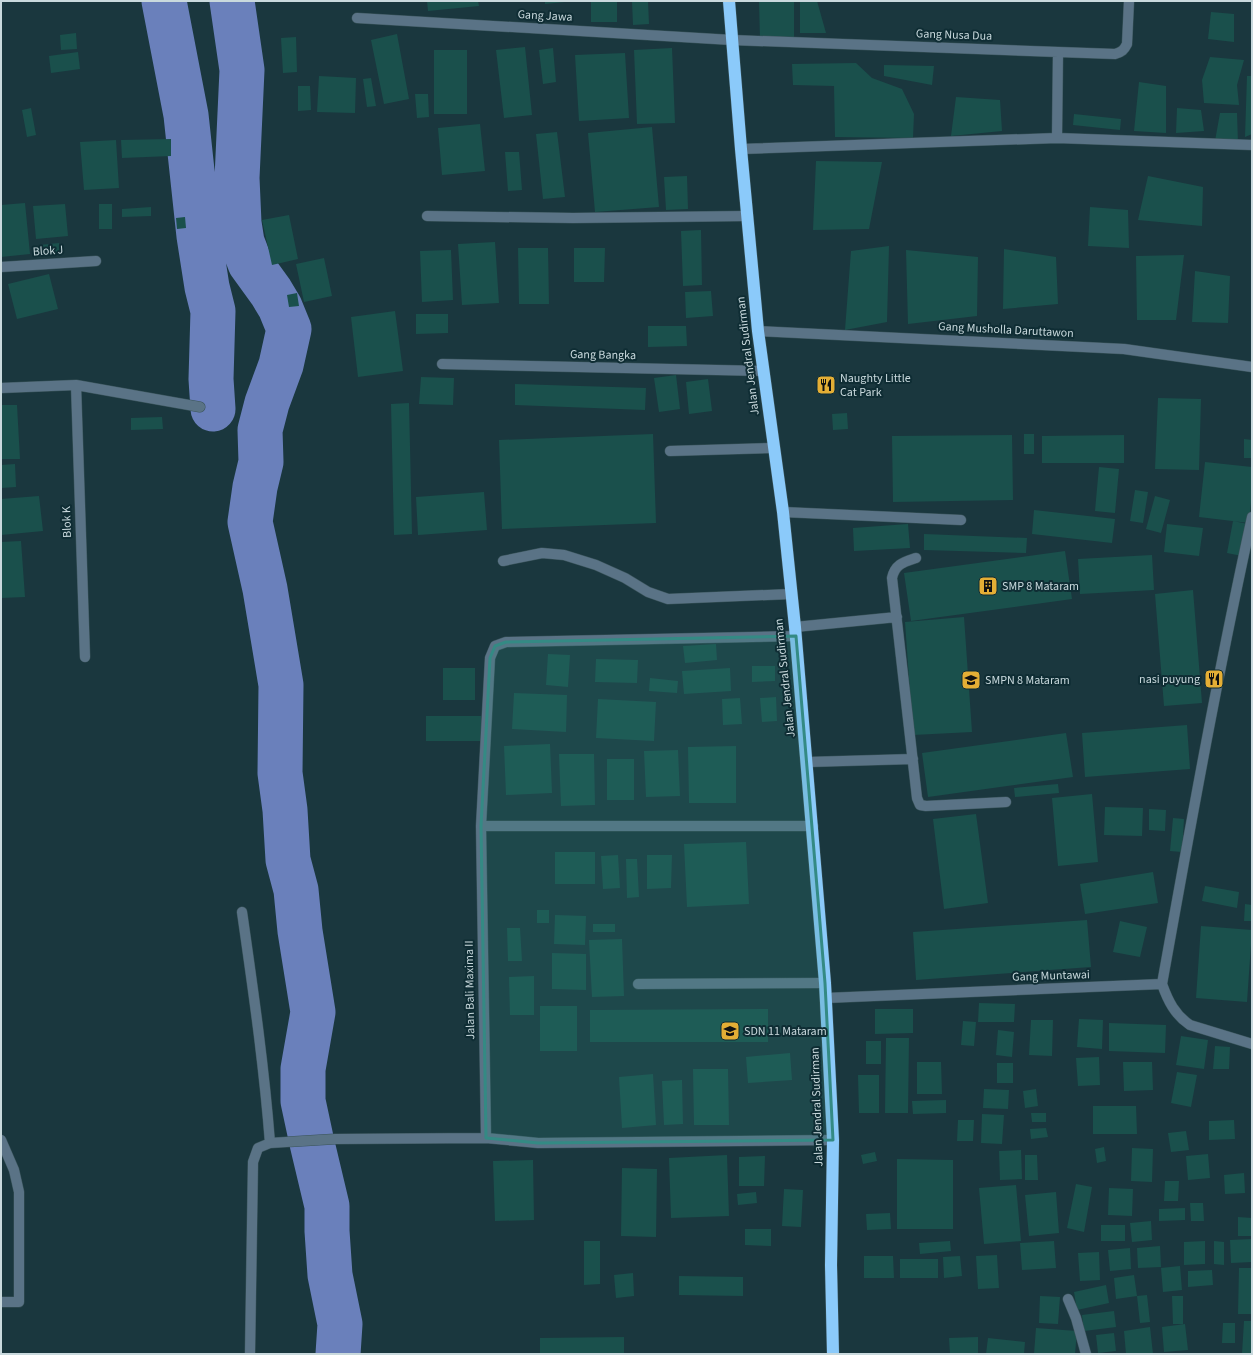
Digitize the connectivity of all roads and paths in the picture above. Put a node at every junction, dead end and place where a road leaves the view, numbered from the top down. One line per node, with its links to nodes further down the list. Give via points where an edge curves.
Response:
1 (729, 1): 4 (highway, Jalan Jendral Sudirman)
2 (1129, 1): 5 (street, Gang Nusa Dua, via 1127,44 1121,52)
3 (357, 18): 4 (street, Gang Jawa)
4 (732, 40): 5 (street, Gang Nusa Dua); 8 (highway, Jalan Jendral Sudirman)
5 (1058, 52): 6 (street)
6 (1057, 138): 7 (street); 8 (street)
7 (1252, 145)
8 (741, 149): 10 (highway, Jalan Jendral Sudirman)
9 (427, 216): 10 (street)
10 (747, 216): 13 (highway, Jalan Jendral Sudirman)
11 (96, 261): 12 (street, Blok J)
12 (1, 267)
13 (758, 332): 15 (street, Gang Musholla Daruttawon, via 1124,349); 16 (highway, Jalan Jendral Sudirman)
14 (442, 364): 16 (street, Gang Bangka)
15 (1252, 367)
16 (763, 371): 20 (highway, Jalan Jendral Sudirman)
17 (76, 385): 18 (street); 19 (street); 30 (street, Blok K)
18 (1, 388)
19 (200, 407)
20 (774, 448): 21 (street); 22 (highway, Jalan Jendral Sudirman)
21 (670, 452)
22 (782, 512): 24 (street); 27 (highway, Jalan Jendral Sudirman)
23 (1252, 517): 39 (street, via 1228,628)
24 (961, 520)
25 (916, 558): 28 (street, via 900,563 893,572)
26 (503, 561): 27 (street, via 542,553 564,555 596,565 648,592 668,599)
27 (791, 594): 29 (highway, Jalan Jendral Sudirman)
28 (897, 617): 29 (street, Jalan Bali Maxima II); 31 (street)
29 (796, 631): 32 (highway, Jalan Jendral Sudirman); 34 (street, Jalan Bali Maxima II, via 506,642 495,646 490,658)
30 (85, 657)
31 (913, 759): 32 (street); 33 (street, via 917,798 920,804 932,806)
32 (808, 762): 35 (highway, Jalan Jendral Sudirman)
33 (1006, 802)
34 (481, 826): 35 (street); 42 (street, Jalan Bali Maxima II)
35 (813, 826): 37 (highway, Jalan Jendral Sudirman)
36 (242, 912): 45 (street, via 259,1029)
37 (825, 983): 38 (street); 40 (highway, Jalan Jendral Sudirman)
38 (638, 984)
39 (1162, 984): 40 (street, Gang Muntawai); 41 (street, via 1170,1004 1190,1025)
40 (826, 998): 44 (highway, Jalan Jendral Sudirman)
41 (1252, 1044)
42 (486, 1138): 44 (street, via 538,1143); 45 (street, via 335,1139)
43 (1, 1140): 47 (street, via 14,1170 19,1192 19,1302)
44 (833, 1140): 49 (highway, Jalan Jendral Sudirman)
45 (270, 1143): 48 (street, via 258,1148 253,1162)
46 (1068, 1299): 50 (street)
47 (1, 1302)
48 (250, 1354)
49 (832, 1354)
50 (1086, 1354)

